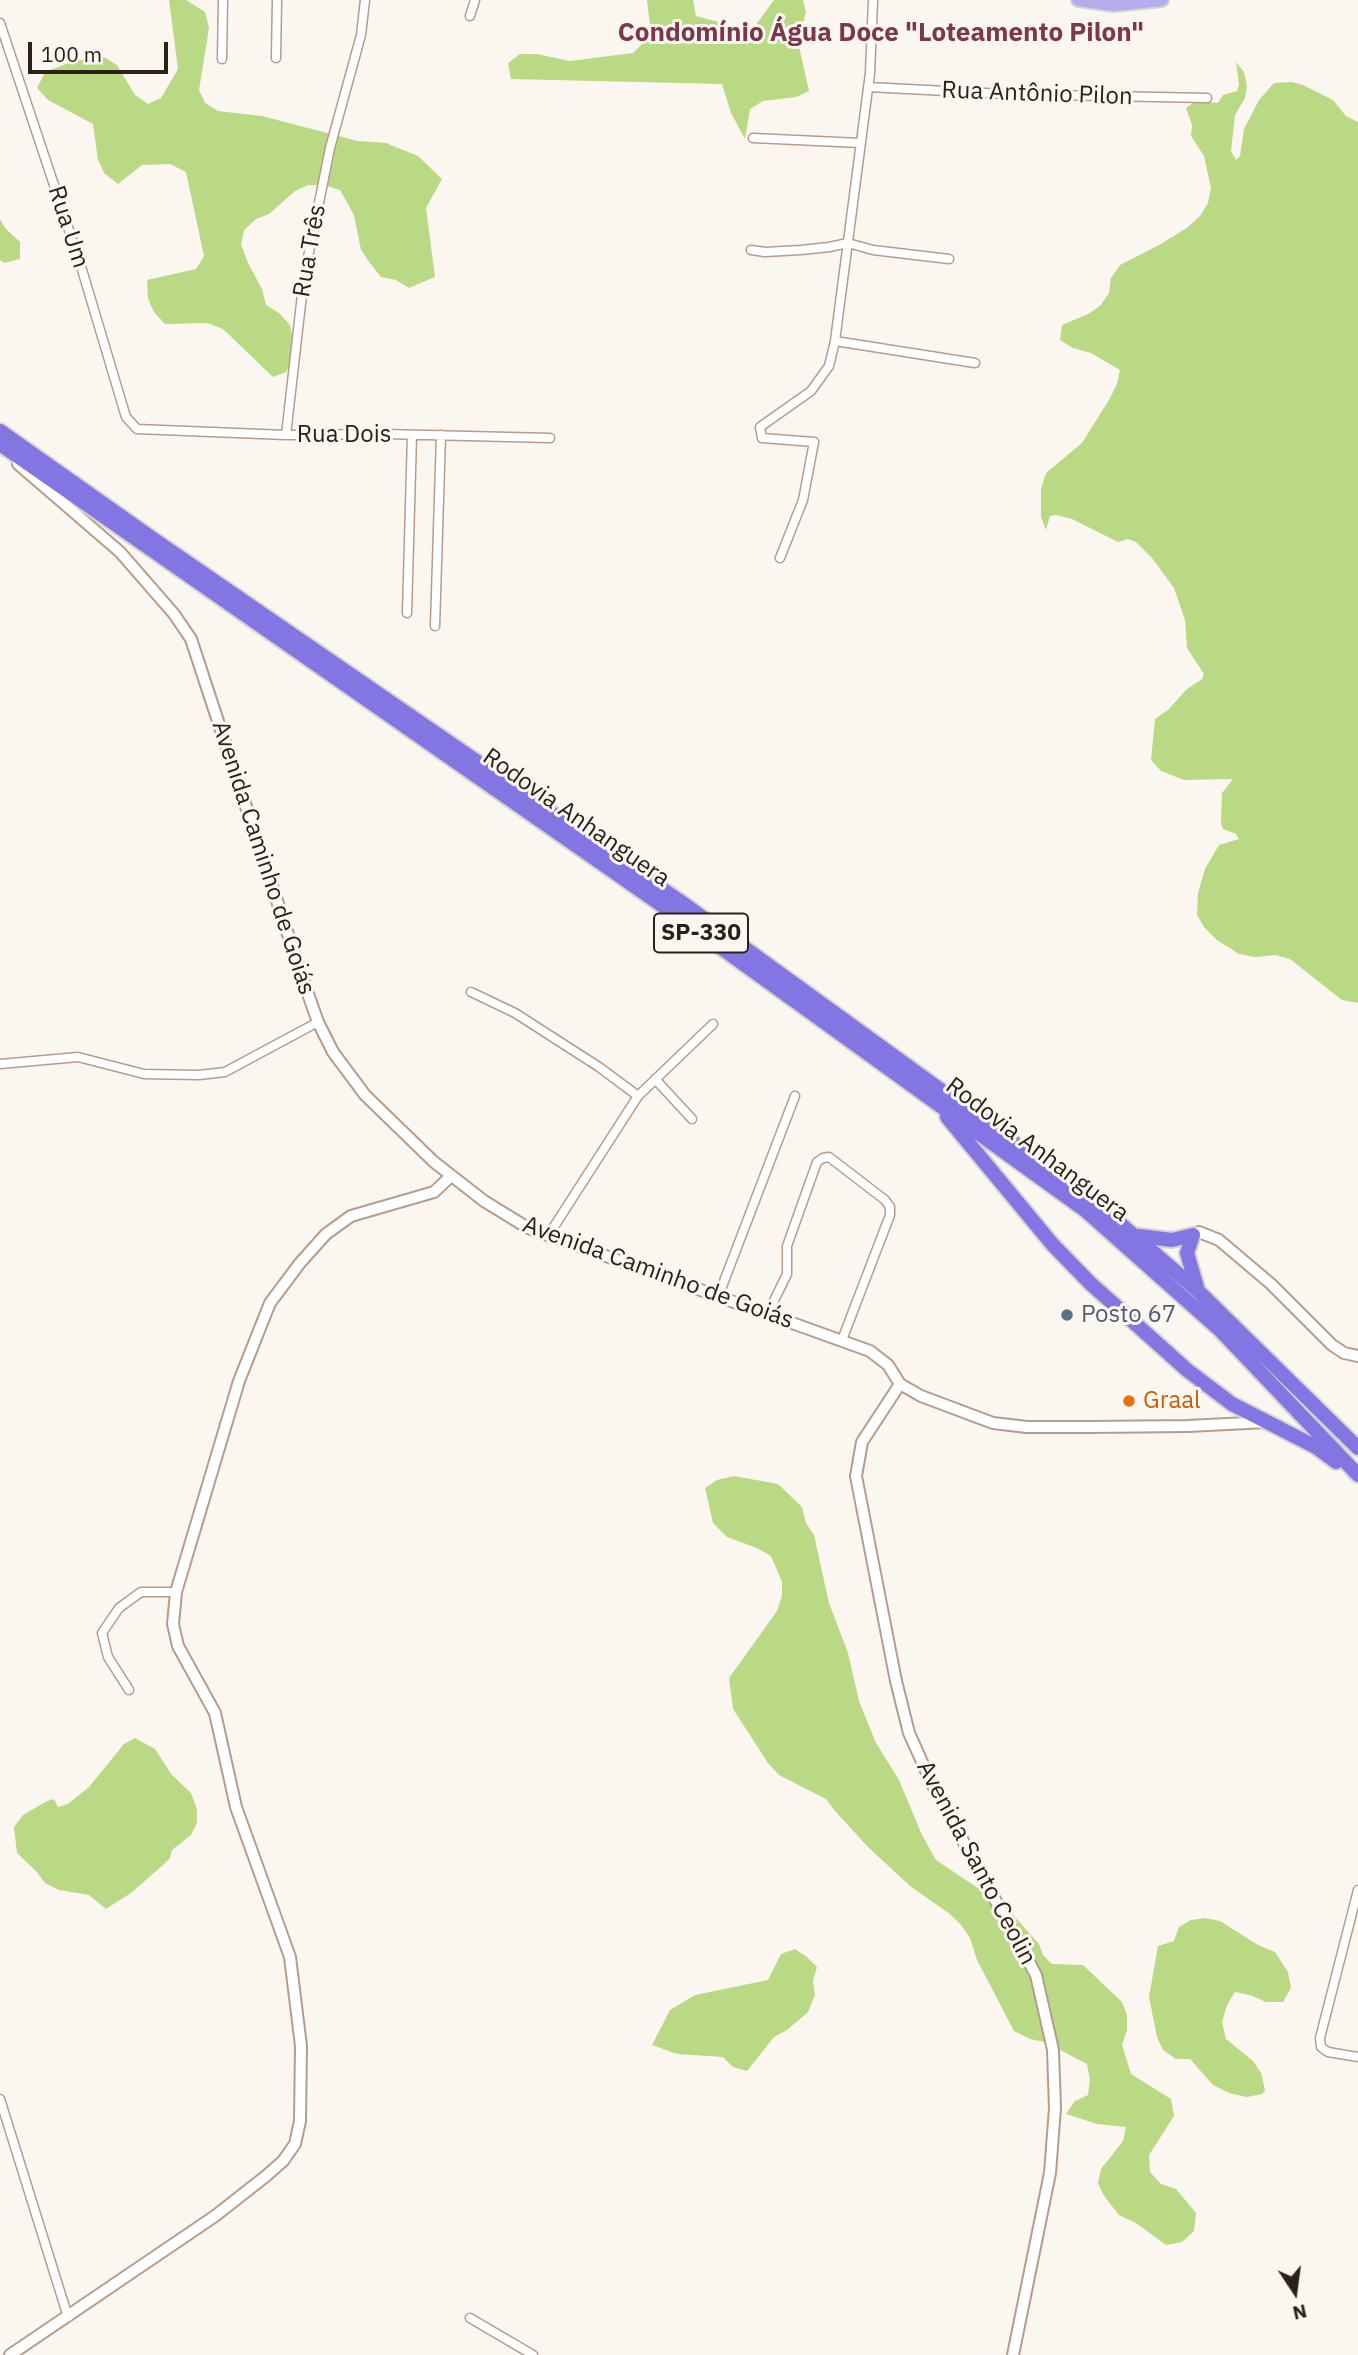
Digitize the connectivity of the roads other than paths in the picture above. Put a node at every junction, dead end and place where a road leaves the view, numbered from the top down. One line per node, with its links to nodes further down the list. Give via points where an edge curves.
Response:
1 (223, 0): 11 (street)
2 (278, 0): 10 (street)
3 (365, 0): 23 (street, Rua Três, via 353,70 317,203)
4 (475, 0): 8 (street)
5 (873, 0): 12 (street)
6 (1078, 0): 7 (main road, via 1114,5)
7 (1162, 0)
8 (470, 16)
9 (0, 23): 21 (street, Rua Um, via 126,417)
10 (276, 58)
11 (222, 59)
12 (868, 87): 13 (street, Rua Antônio Pilon); 15 (street)
13 (1207, 98)
14 (753, 138): 15 (street)
15 (860, 143): 16 (street)
16 (849, 243): 17 (street, via 801,250); 18 (street); 19 (street)
17 (751, 250)
18 (949, 259)
19 (835, 341): 20 (street); 28 (street, via 828,366 811,391 760,427 762,438 814,442 803,500)
20 (975, 363)
21 (137, 429): 23 (street, Rua Dois)
22 (0, 431): 43 (highway, Rodovia Anhanguera / SP-330, via 681,902)
23 (286, 435): 24 (street, Rua Dois)
24 (412, 435): 25 (street, Rua Dois); 29 (street)
25 (441, 435): 26 (street, Rua Dois); 30 (street)
26 (550, 438)
27 (0, 446): 32 (street, Avenida Caminho de Goiás, via 120,552 191,639); 38 (highway, Rodovia Anhanguera / SP-330, via 673,913)
28 (780, 558)
29 (407, 613)
30 (435, 626)
31 (471, 992): 36 (street, via 514,1013)
32 (318, 1022): 34 (street, via 225,1073 144,1074 78,1057); 40 (street, Avenida Caminho de Goiás, via 333,1052 365,1095)
33 (713, 1024): 35 (street)
34 (0, 1064)
35 (656, 1079): 36 (street); 39 (street)
36 (638, 1096): 42 (street)
37 (795, 1096): 45 (street)
38 (932, 1100): 50 (highway, via 1090,1283 1212,1391); 52 (highway, Rodovia Anhanguera / SP-330, via 1085,1210 1220,1330)
39 (692, 1119)
40 (451, 1176): 42 (street, Avenida Caminho de Goiás, via 511,1220); 53 (street, via 434,1192 342,1222 300,1263 270,1303 239,1381)
41 (1193, 1235): 43 (highway, via 1172,1240); 44 (highway, via 1187,1253); 48 (street, via 1219,1240 1332,1345)
42 (548, 1236): 45 (street, Avenida Caminho de Goiás)
43 (1137, 1236): 44 (highway, Rodovia Anhanguera / SP-330)
44 (1198, 1290): 51 (highway, Rodovia Anhanguera / SP-330)
45 (718, 1297): 46 (street, Avenida Caminho de Goiás)
46 (768, 1313): 47 (street, Avenida Caminho de Goiás); 47 (street, via 787,1274 787,1245 817,1162 829,1157 890,1207)
47 (842, 1340): 49 (street, Avenida Caminho de Goiás, via 870,1351 888,1365)
48 (1358, 1356)
49 (900, 1384): 50 (street, Avenida Caminho de Goiás, via 993,1423 1027,1427); 62 (street, Avenida Santo Ceolin, via 862,1443 856,1476 897,1681 909,1733 929,1777 1036,1975 1053,2050 1050,2173)
50 (1268, 1422): 52 (highway)
51 (1358, 1448)
52 (1358, 1476)
53 (176, 1592): 54 (street, via 141,1592 120,1608 102,1633 108,1657); 58 (street, via 173,1625 178,1646 215,1713 236,1807 290,1957 301,2046 300,2121 295,2144 266,2176)
54 (129, 1690)
55 (1358, 1890): 56 (street, via 1320,2038 1321,2047 1328,2052)
56 (1358, 2057)
57 (0, 2099): 58 (street)
58 (68, 2317): 60 (street)
59 (470, 2318): 61 (street)
60 (9, 2355)
61 (533, 2355)
62 (1013, 2355)

